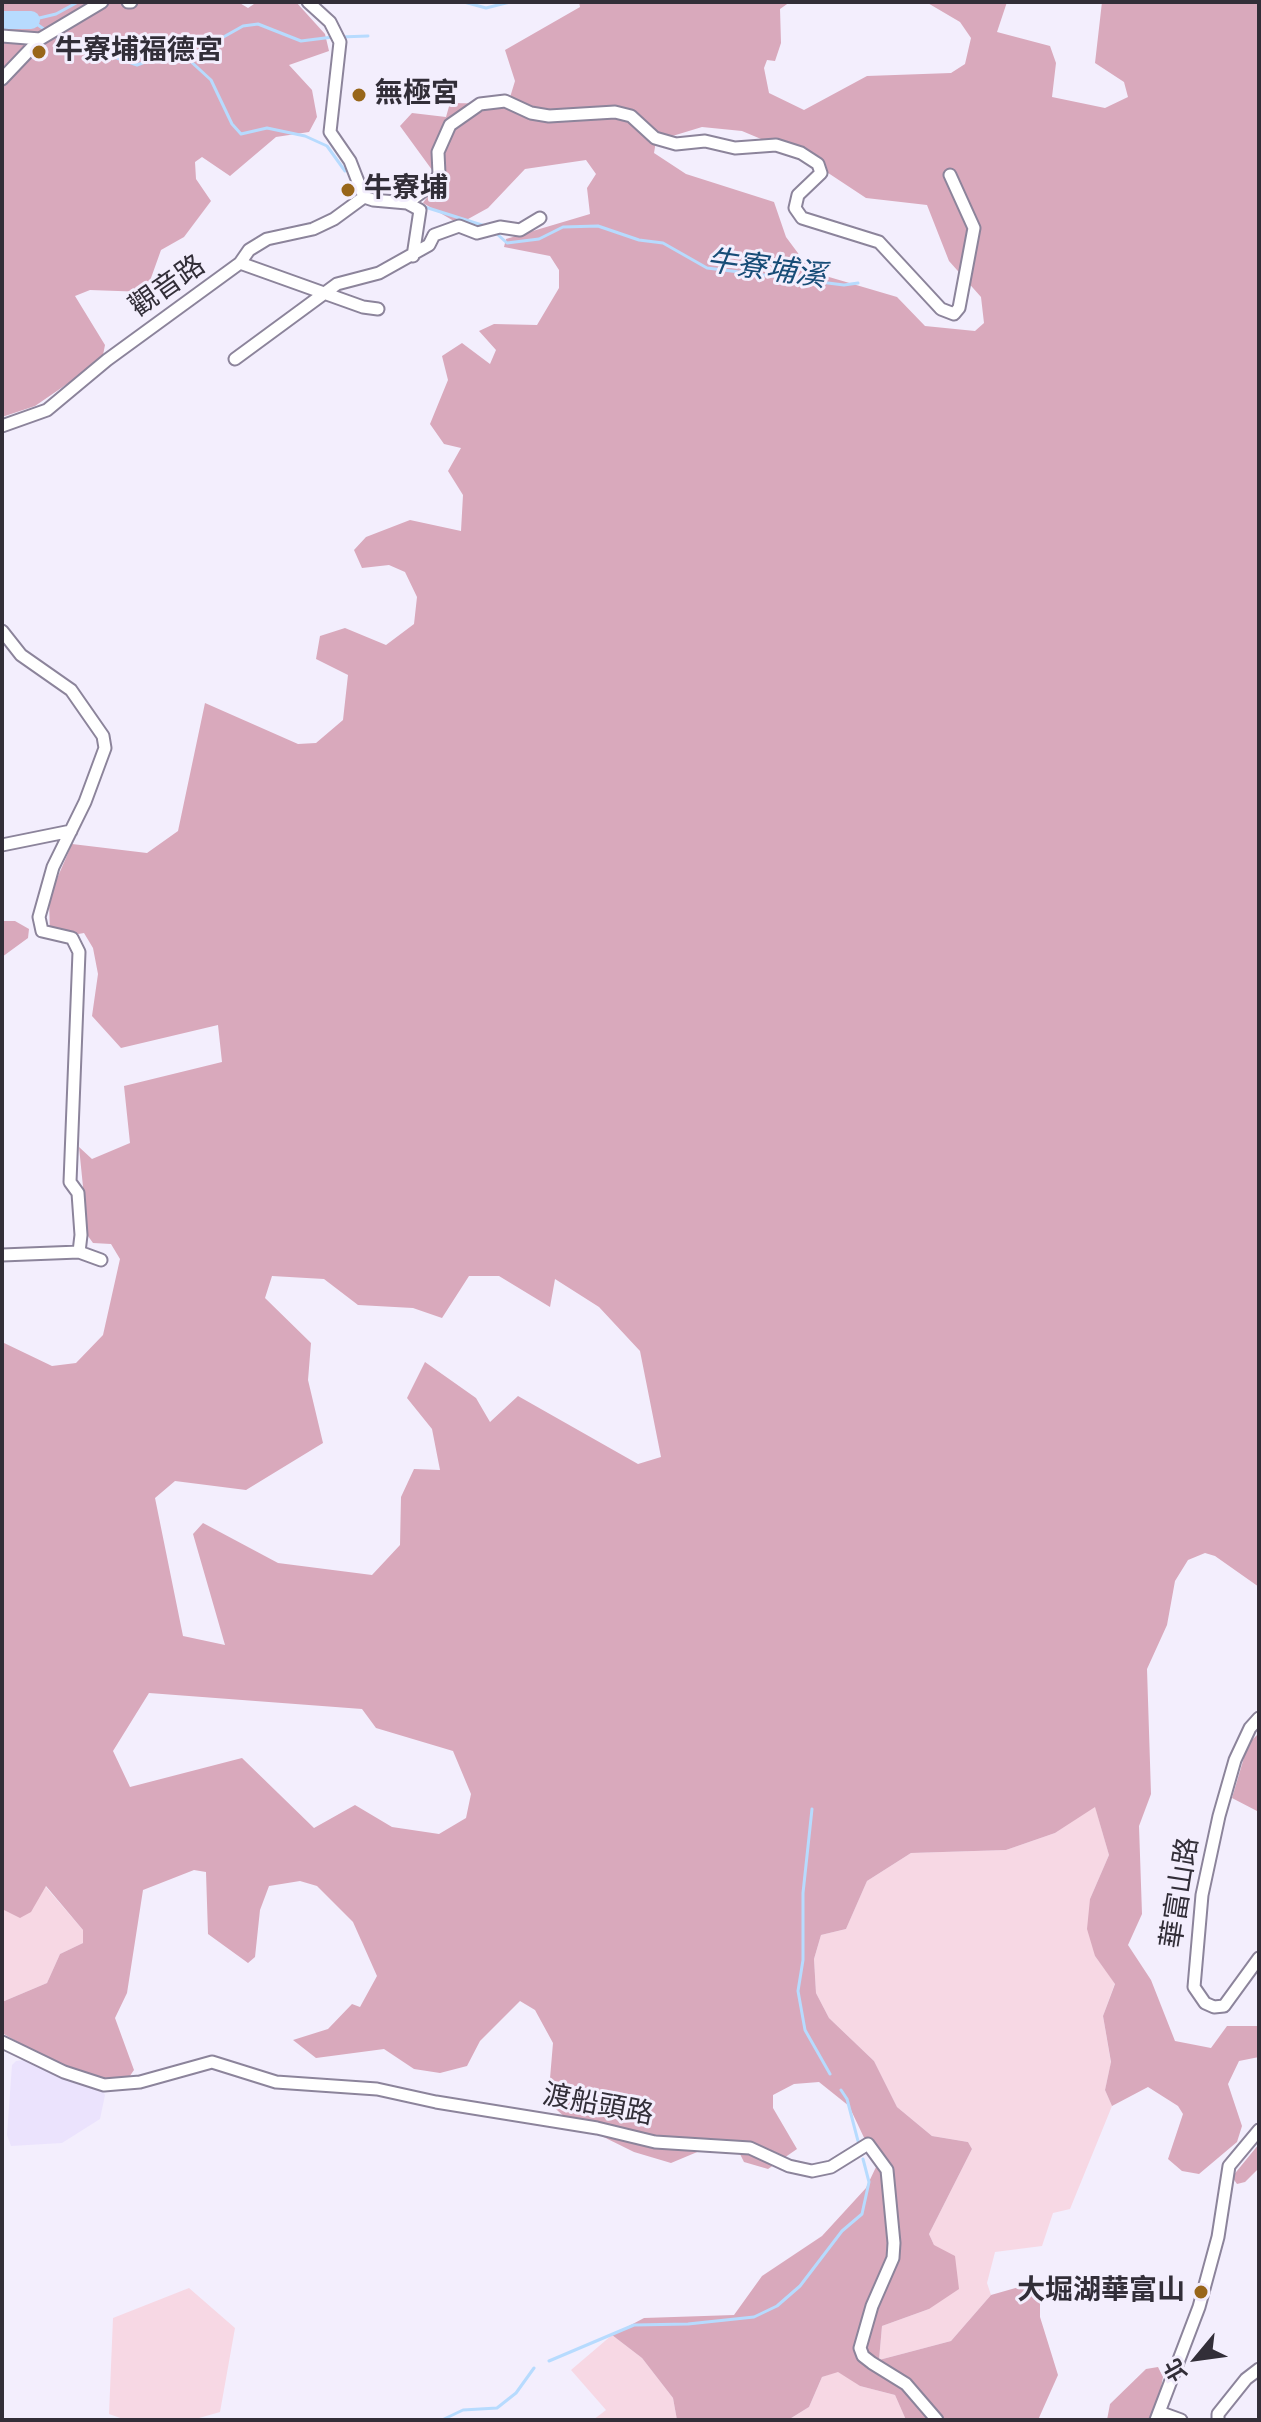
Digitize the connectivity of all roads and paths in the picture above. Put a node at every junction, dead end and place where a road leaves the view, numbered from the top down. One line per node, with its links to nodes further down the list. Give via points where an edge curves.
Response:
1 (102, 2): 3 (street)
2 (308, 2): 7 (street, via 338,37 330,132 350,161)
3 (47, 35): 4 (street); 5 (street)
4 (2, 36)
5 (2, 79)
6 (950, 175): 8 (street, via 974,228 954,314 941,309 879,242 802,218 795,208 798,195 821,173 818,164 801,153 776,145 676,144 655,138 631,116 615,112 549,116 505,101 480,104 450,125 438,152 439,174)
7 (364, 197): 8 (street); 11 (street, via 313,229 267,239)
8 (407, 203): 10 (street, via 420,210)
9 (540, 218): 10 (street, via 520,230 500,227 477,233 459,226 434,235)
10 (413, 256): 12 (street)
11 (240, 263): 12 (street, 觀音路); 15 (street, 觀音路, via 47,410)
12 (324, 293): 13 (street, 觀音路); 14 (street)
13 (378, 309)
14 (235, 359)
15 (2, 426)
16 (2, 631): 17 (street, via 21,655 71,690 103,736 103,759)
17 (71, 831): 18 (street); 19 (street, via 53,867 39,917 42,931 72,938 79,952 70,1182 78,1193)
18 (2, 845)
19 (79, 1252): 20 (street); 21 (street)
20 (2, 1255)
21 (101, 1260)
22 (1259, 1718): 23 (street, 華富山路, via 1235,1760 1219,1816 1202,1895 1194,1987 1205,2003 1224,2006)
23 (1259, 1958)
24 (2, 2042): 28 (street, 渡船頭路, via 104,2085 157,2078 212,2062 276,2082 377,2089 655,2142 750,2148 812,2171 831,2167 868,2144 887,2170 894,2243 860,2348 863,2356 906,2384)
25 (1259, 2130): 27 (street, via 1229,2166 1203,2293)
26 (1259, 2369): 30 (street)
27 (1158, 2416): 29 (street)
28 (937, 2420)
29 (1181, 2420)
30 (1218, 2420)

